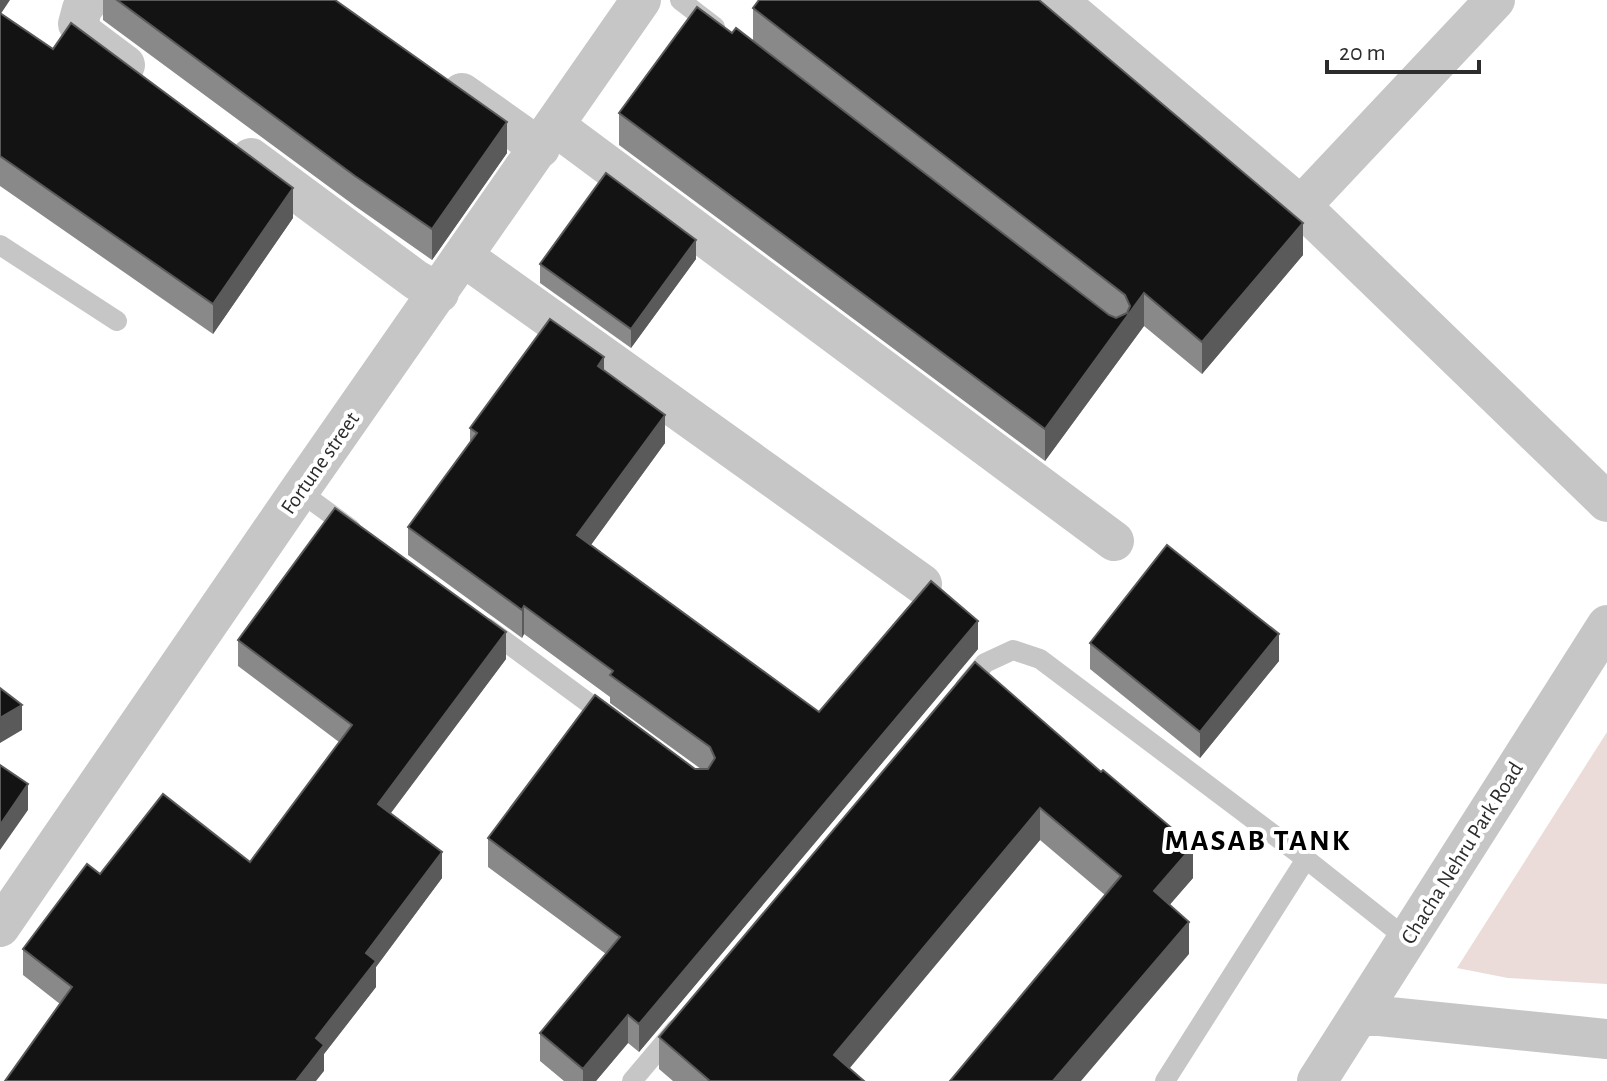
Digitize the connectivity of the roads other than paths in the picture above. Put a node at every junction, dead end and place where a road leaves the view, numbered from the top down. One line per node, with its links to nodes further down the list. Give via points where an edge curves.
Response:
1 (89, 0): 8 (street, via 78,24 85,35)
2 (641, 0): 9 (street, Fortune street)
3 (680, 0): 6 (lane)
4 (1057, 0): 11 (street)
5 (1495, 0): 11 (street)
6 (733, 41)
7 (430, 70): 9 (street)
8 (149, 82)
9 (547, 137): 13 (street, Fortune street); 19 (street)
10 (225, 139): 14 (street)
11 (1301, 206): 17 (street)
12 (0, 245): 15 (lane)
13 (464, 257): 14 (street, Fortune street); 20 (street)
14 (439, 293): 16 (street, Fortune street)
15 (117, 321)
16 (299, 491): 18 (lane); 26 (street, Fortune street)
17 (1607, 502)
18 (363, 538)
19 (1114, 541)
20 (922, 584)
21 (476, 621): 24 (lane)
22 (1607, 625): 27 (street, Chacha Nehru Park Road)
23 (955, 699): 25 (lane, via 985,663 1013,650 1040,659)
24 (627, 731)
25 (1306, 859): 27 (lane); 32 (lane)
26 (0, 927)
27 (1407, 939): 29 (street, Chacha Nehru Park Road)
28 (693, 1009): 31 (lane)
29 (1360, 1014): 30 (street); 33 (street, Chacha Nehru Park Road)
30 (1607, 1039)
31 (632, 1081)
32 (1165, 1081)
33 (1317, 1081)

